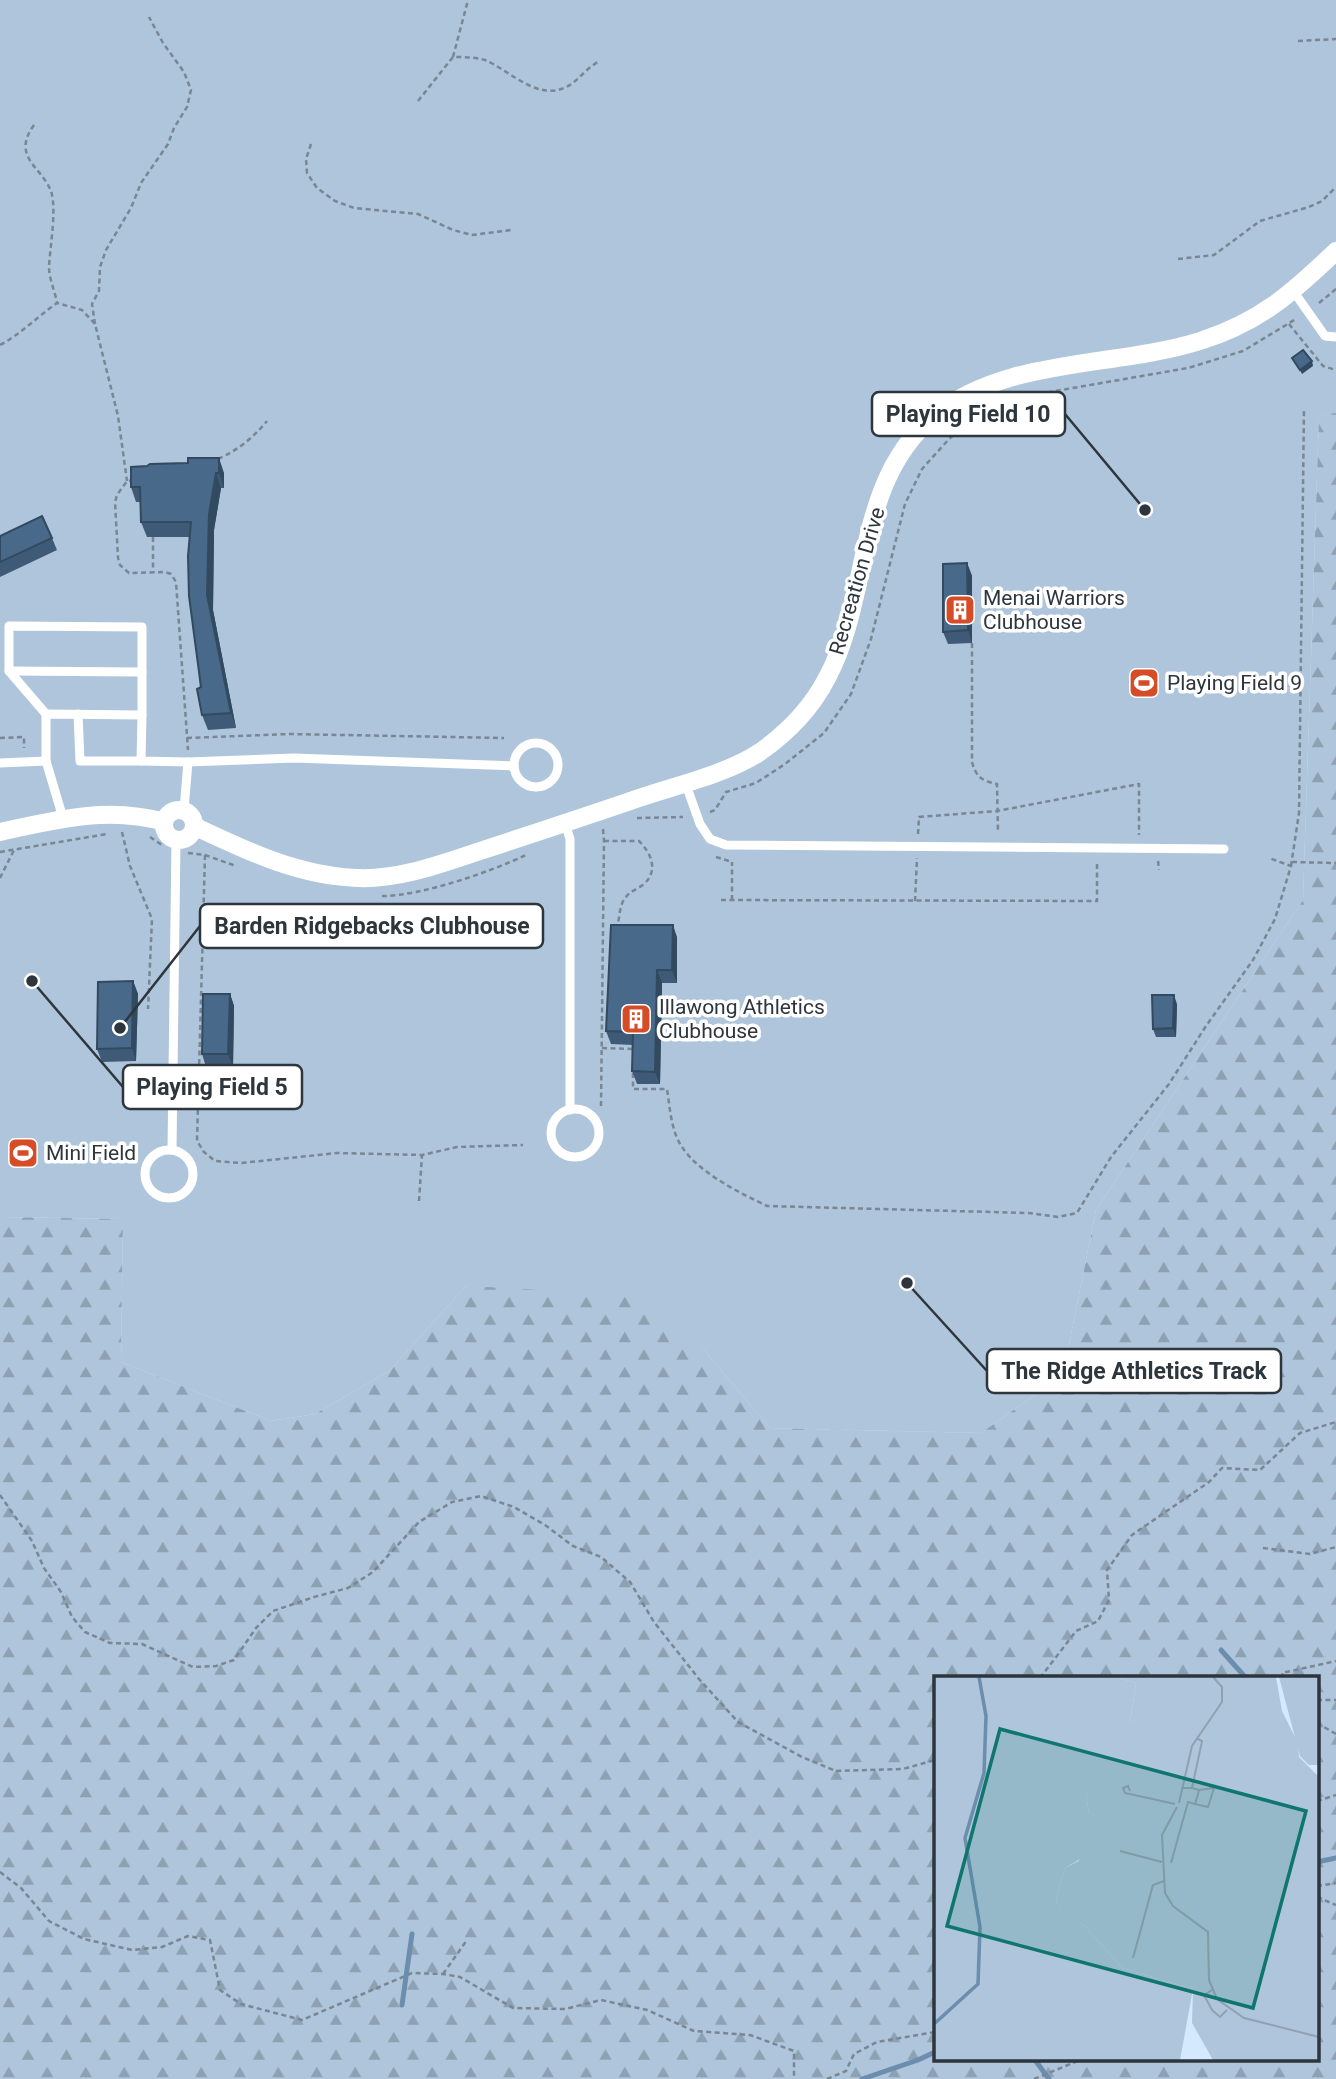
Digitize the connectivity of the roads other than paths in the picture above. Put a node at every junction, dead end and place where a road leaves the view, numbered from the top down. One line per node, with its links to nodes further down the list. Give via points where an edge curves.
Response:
1 (1336, 251): 2 (street, Recreation Drive)
2 (1294, 292): 3 (lane, via 1325,336); 14 (street, Recreation Drive, via 1271,309 1199,341 998,380 969,391 934,416 909,440 890,471 840,649 827,679 783,733 758,753)
3 (1336, 337)
4 (9, 671): 5 (lane); 5 (lane, via 9,626 142,627); 6 (lane)
5 (142, 671): 8 (lane)
6 (46, 714): 7 (lane); 9 (lane)
7 (78, 714): 8 (lane); 10 (lane, via 80,761)
8 (142, 715): 10 (lane)
9 (46, 761): 12 (lane); 16 (lane)
10 (141, 761): 11 (lane)
11 (188, 762): 13 (lane, via 294,758); 15 (lane)
12 (0, 763)
13 (514, 766): 13 (lane, via 522,748 540,743 549,747 558,764 550,782 532,787 516,775)
14 (685, 782): 18 (street, Recreation Drive); 22 (lane, via 710,839 732,845)
15 (184, 810): 17 (street, via 171,811); 19 (street, via 192,816)
16 (63, 818): 17 (street, via 139,815); 20 (street)
17 (164, 822): 21 (street, via 166,834)
18 (565, 823): 19 (street, Recreation Drive, via 435,866 360,878 295,869); 23 (lane, via 570,839)
19 (194, 826): 21 (street, via 188,837)
20 (0, 832)
21 (176, 840): 24 (lane)
22 (1224, 849)
23 (570, 1110): 23 (lane, via 585,1111 598,1128 593,1149 580,1157 559,1151 552,1138 557,1117)
24 (172, 1150): 24 (lane, via 190,1162 193,1177 181,1195 167,1198 148,1186 145,1171 157,1153)

